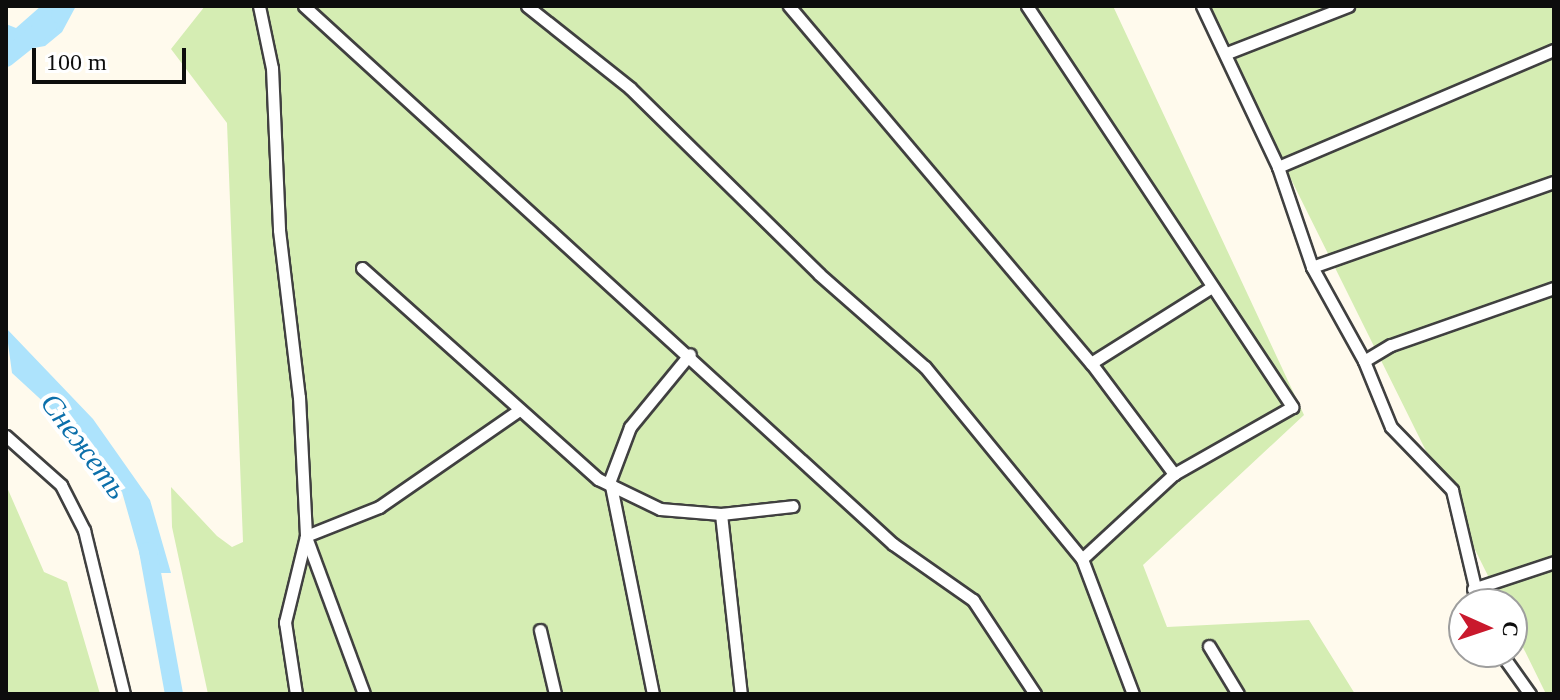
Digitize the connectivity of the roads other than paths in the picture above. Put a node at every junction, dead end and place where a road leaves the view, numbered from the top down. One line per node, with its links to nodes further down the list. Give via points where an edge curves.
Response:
1 (259, 6): 25 (street, via 272,68)
2 (304, 6): 16 (street)
3 (527, 6): 26 (street, via 630,88 819,274 925,367)
4 (789, 6): 18 (street)
5 (1027, 6): 14 (street)
6 (1202, 6): 9 (street)
7 (1348, 6): 9 (street)
8 (1554, 50): 10 (street)
9 (1227, 53): 10 (street)
10 (1278, 167): 12 (street)
11 (1554, 182): 12 (street)
12 (1312, 267): 17 (street)
13 (362, 268): 19 (street)
14 (1210, 288): 18 (street); 21 (street, via 1292,407)
15 (1554, 288): 17 (street, via 1391,345)
16 (690, 354): 22 (street, via 630,427); 39 (street, via 893,544 973,600)
17 (1364, 361): 28 (street, via 1391,427 1452,490 1467,535)
18 (1091, 363): 21 (street)
19 (516, 412): 22 (street, via 598,479); 25 (street, via 379,507)
20 (6, 436): 33 (street, via 61,485 84,530)
21 (1174, 474): 26 (street)
22 (610, 480): 24 (street, via 660,509); 37 (street)
23 (793, 506): 24 (street)
24 (721, 514): 38 (street)
25 (306, 536): 34 (street, via 285,622); 35 (street)
26 (1082, 559): 40 (street)
27 (1554, 562): 29 (street)
28 (1473, 588)
29 (1476, 588)
30 (540, 630): 36 (street)
31 (1209, 646): 41 (street)
32 (1511, 668): 42 (street)
33 (124, 694)
34 (296, 694)
35 (364, 694)
36 (555, 694)
37 (653, 694)
38 (741, 694)
39 (1035, 694)
40 (1133, 694)
41 (1238, 694)
42 (1530, 694)

